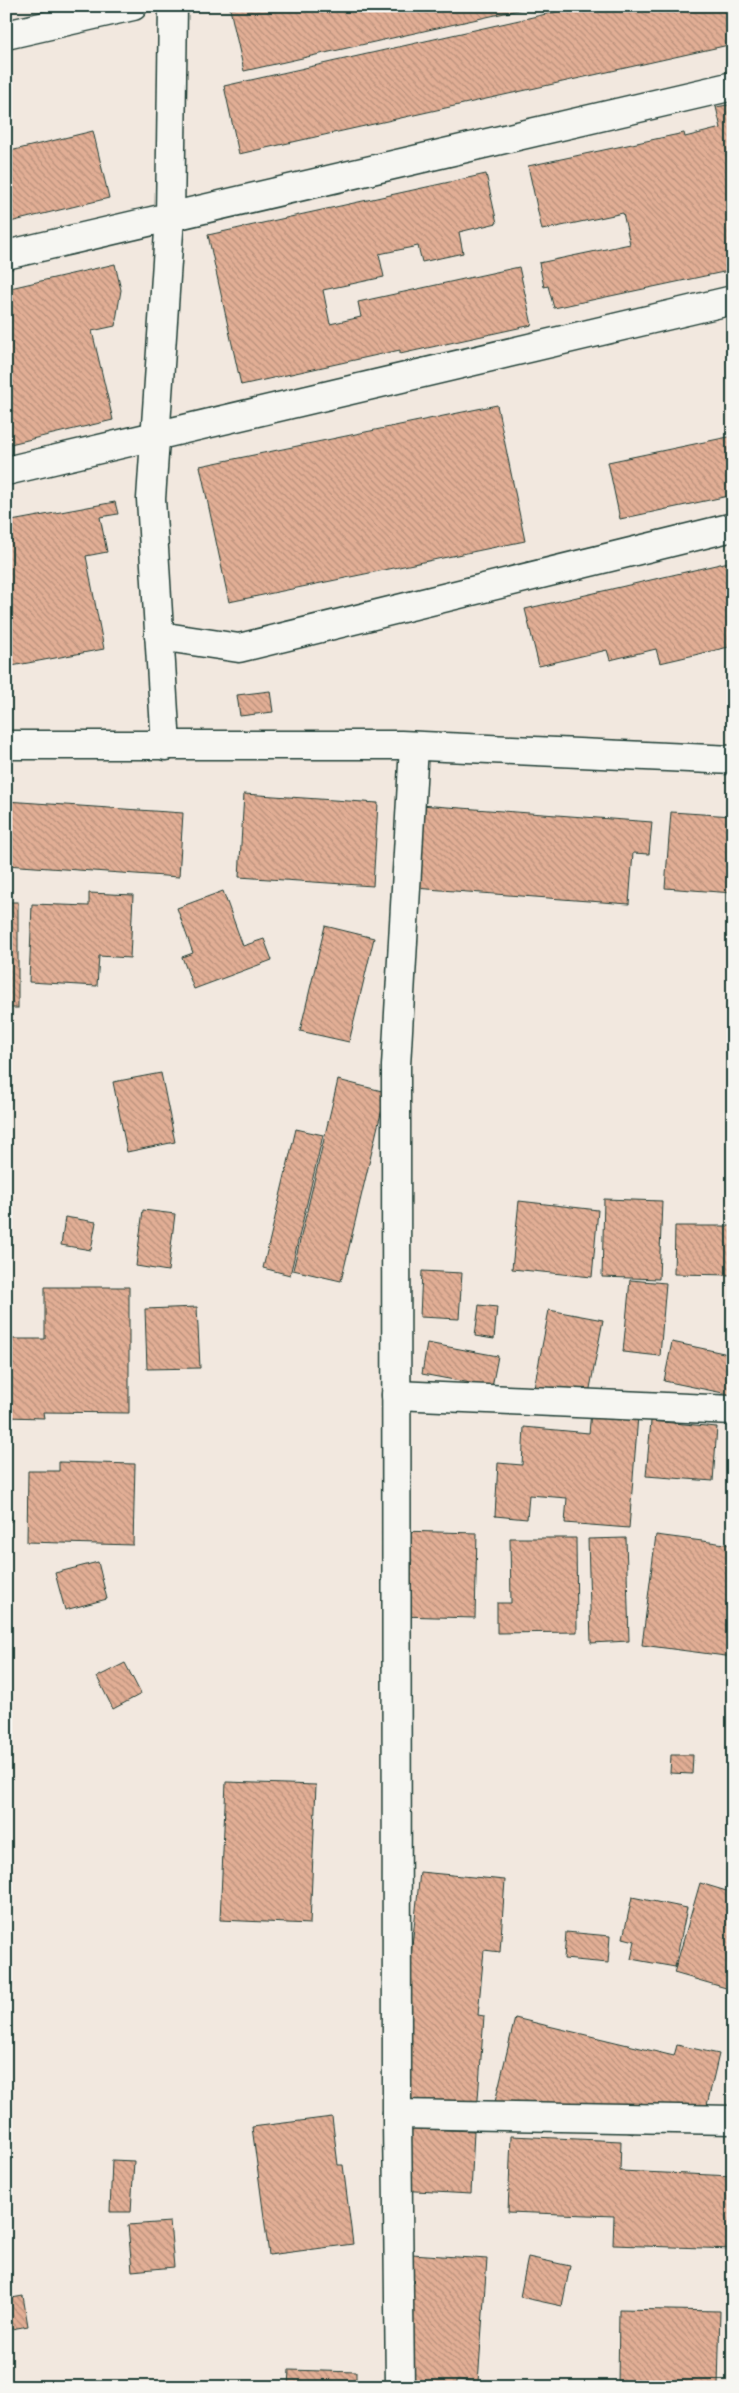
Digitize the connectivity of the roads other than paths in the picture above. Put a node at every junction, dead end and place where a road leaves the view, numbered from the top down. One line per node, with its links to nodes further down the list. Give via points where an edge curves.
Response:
1 (133, 6): 3 (street)
2 (173, 6): 5 (street)
3 (6, 35)
4 (733, 86): 5 (street)
5 (170, 217): 6 (street); 8 (street)
6 (6, 255)
7 (733, 300): 8 (street)
8 (155, 436): 9 (street); 11 (street, via 151,499)
9 (6, 472)
10 (733, 527): 11 (street, via 239,648)
11 (159, 636): 13 (street)
12 (6, 745): 13 (street)
13 (166, 746): 14 (street)
14 (414, 746): 15 (street); 16 (street, via 396,1066)
15 (733, 760)
16 (396, 1395): 17 (street); 18 (street)
17 (733, 1410)
18 (397, 2114): 19 (street); 20 (street)
19 (733, 2120)
20 (400, 2387)

